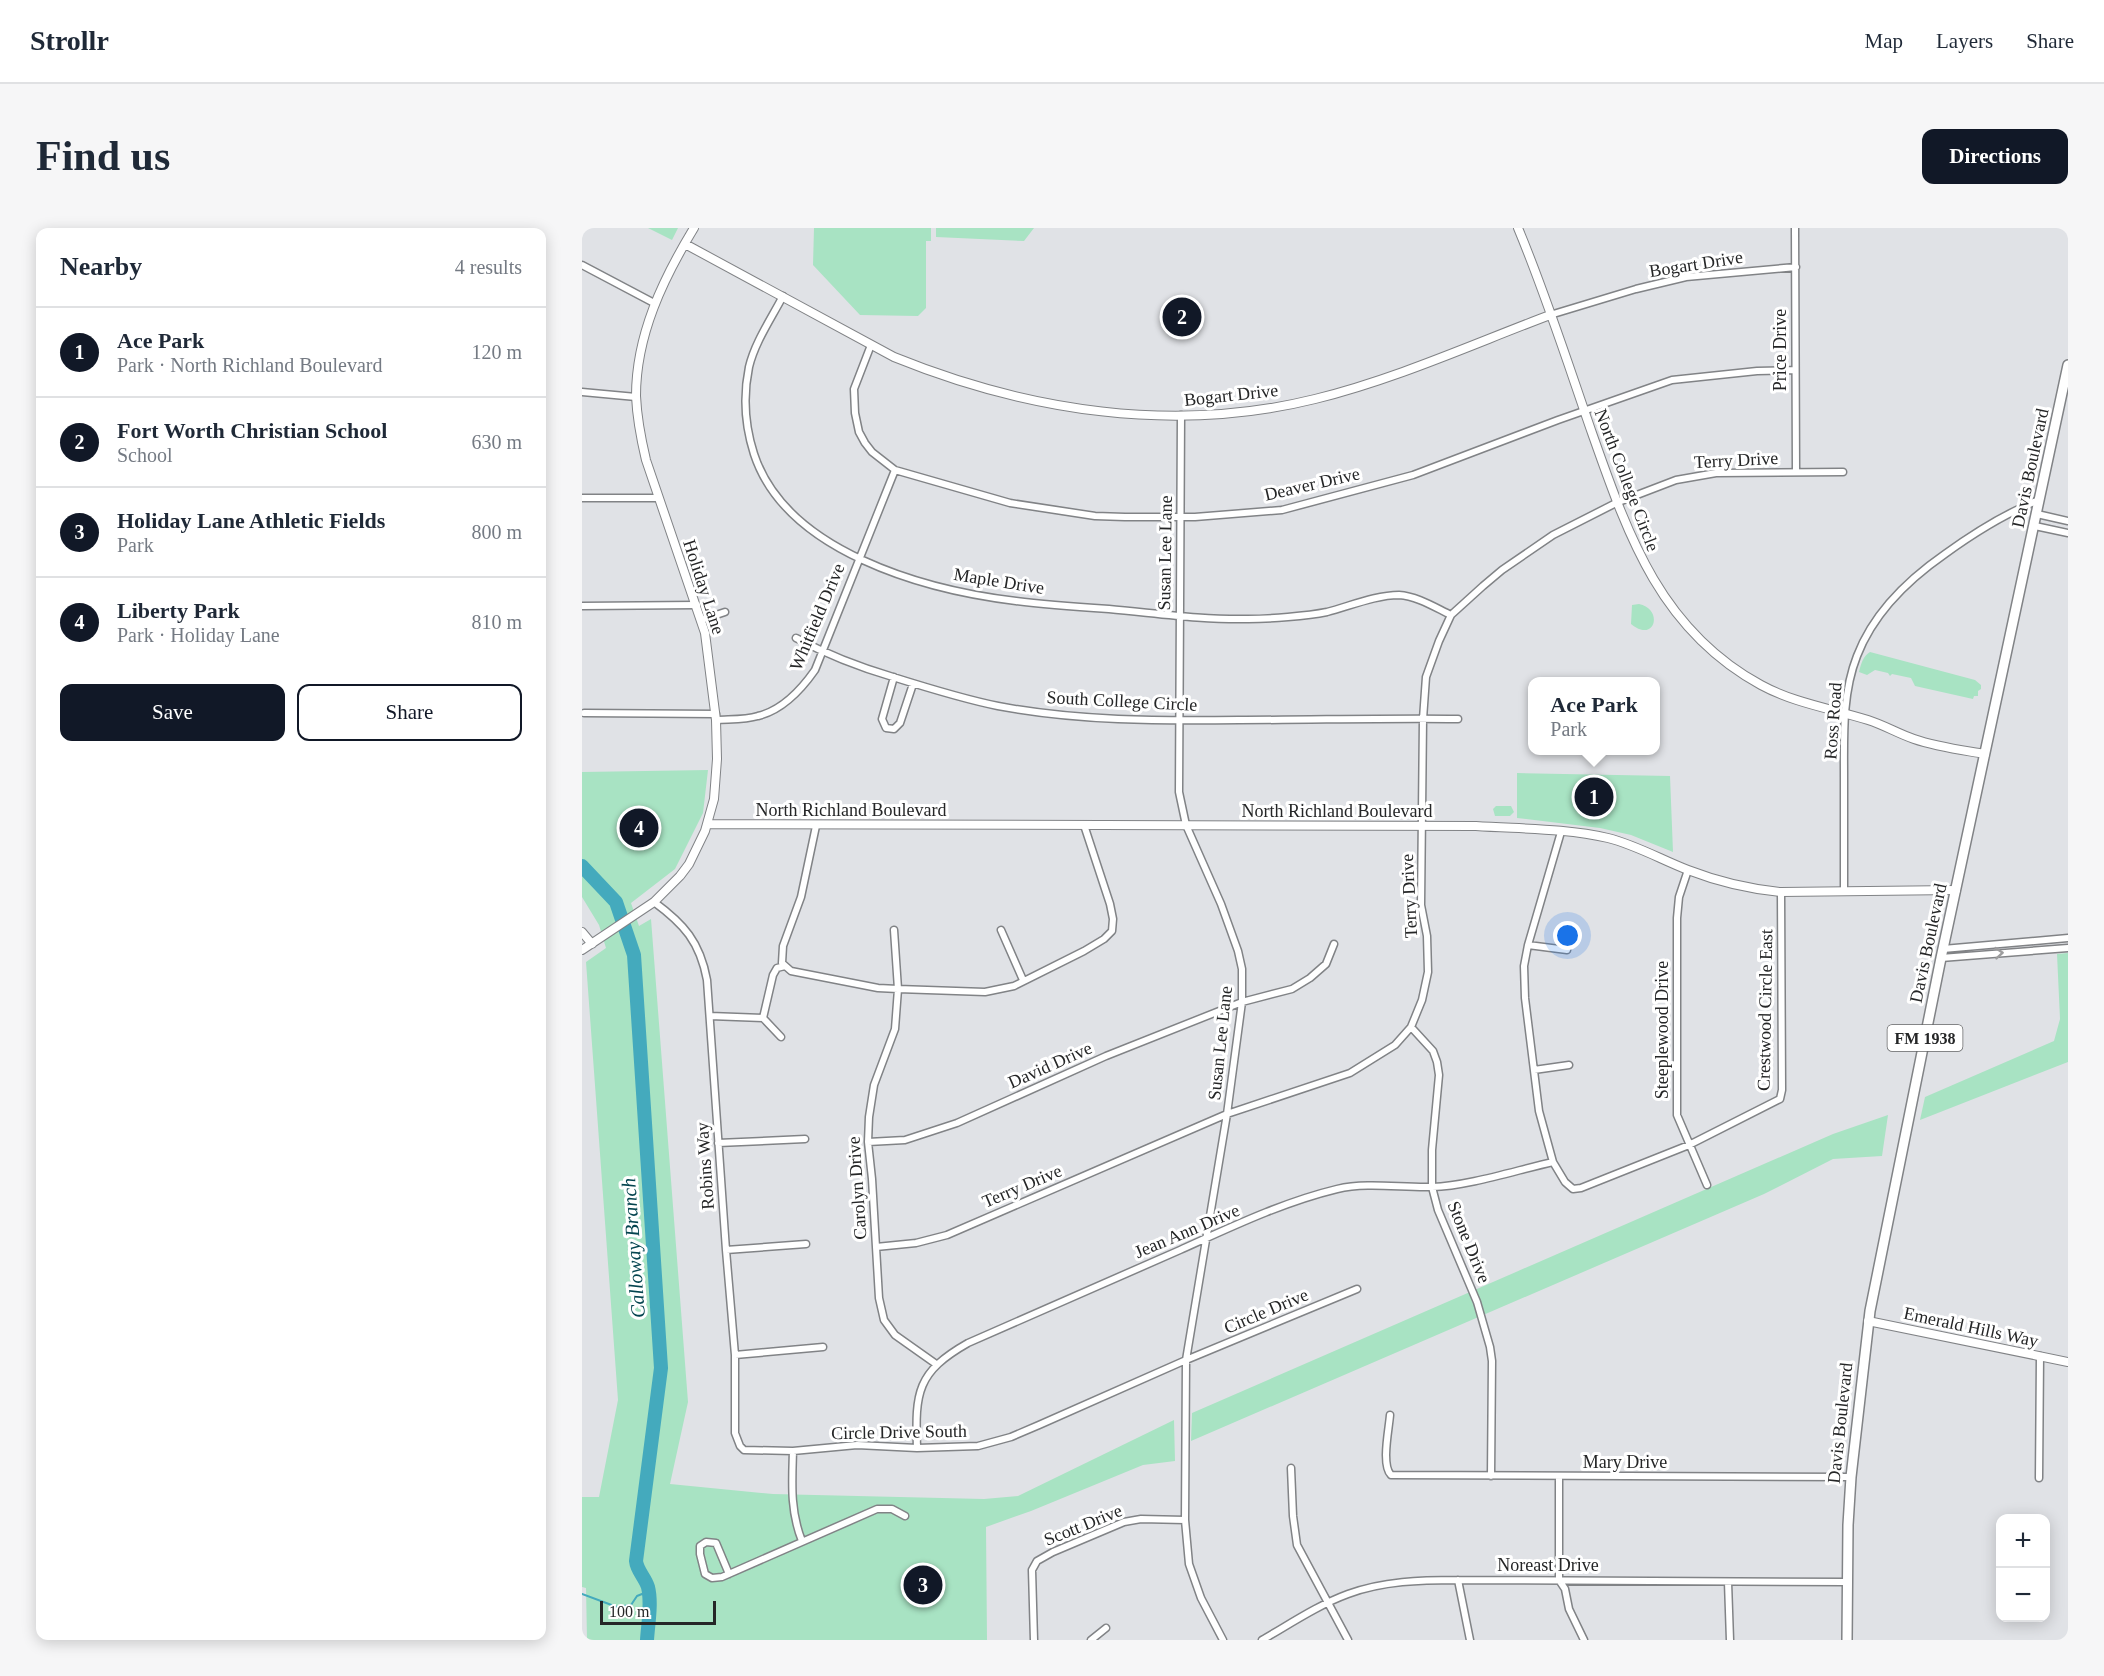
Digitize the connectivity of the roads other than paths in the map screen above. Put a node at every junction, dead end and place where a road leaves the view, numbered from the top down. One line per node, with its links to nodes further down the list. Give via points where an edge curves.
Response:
1 (694, 228): 4 (street, Holiday Lane)
2 (1518, 228): 9 (street, North College Circle)
3 (1795, 228): 6 (street, Price Drive)
4 (685, 244): 7 (street, Bogart Drive); 8 (street, Holiday Lane)
5 (582, 265): 8 (street)
6 (1796, 267): 9 (street, Bogart Drive, via 1686,277); 12 (street, Price Drive)
7 (783, 296): 10 (street, Bogart Drive); 30 (street, Maple Drive, via 749,366 746,421 750,442 766,483 792,515 810,531)
8 (654, 303): 15 (street, Holiday Lane, via 645,332)
9 (1550, 315): 16 (street, North College Circle); 17 (street, Bogart Drive, via 1364,385 1314,399 1244,412)
10 (871, 345): 17 (street, Bogart Drive, via 956,381 1035,402 1106,413); 18 (street, Deaver Drive, via 854,389 855,413 865,443)
11 (2068, 365): 13 (main road, Davis Boulevard / FM 1938)
12 (1795, 370): 16 (street, Deaver Drive, via 1672,380); 19 (street, Price Drive)
13 (2067, 379): 23 (main road, Davis Boulevard / FM 1938)
14 (582, 392): 15 (street)
15 (636, 397): 22 (street, Holiday Lane, via 640,434)
16 (1584, 411): 24 (street, North College Circle); 26 (street, Deaver Drive, via 1413,475 1282,510)
17 (1181, 415): 26 (street, Susan Lee Lane)
18 (895, 470): 26 (street, Deaver Drive, via 1010,503 1095,516); 30 (street, Whitfield Drive)
19 (1796, 472): 20 (street, Terry Drive); 24 (street, Terry Drive, via 1716,473 1685,478)
20 (1843, 472)
21 (582, 498): 22 (street)
22 (658, 498): 31 (street, Holiday Lane)
23 (2040, 500): 25 (main road, Davis Boulevard / FM 1938); 42 (street, Ross Road, via 1979,530 1922,570 1888,604 1857,655)
24 (1616, 503): 34 (street, Terry Drive, via 1553,535 1502,570); 42 (street, North College Circle, via 1647,571 1666,602 1698,638 1725,662 1763,686)
25 (2037, 514): 27 (street); 28 (main road, Davis Boulevard / FM 1938)
26 (1181, 517): 35 (street, Susan Lee Lane)
27 (2068, 521)
28 (2035, 526): 29 (street); 47 (main road, Davis Boulevard / FM 1938)
29 (2068, 533)
30 (860, 558): 35 (street, Maple Drive, via 936,585 983,596); 38 (street, Whitfield Drive)
31 (697, 605): 32 (street); 36 (street, Holiday Lane)
32 (582, 606)
33 (725, 612): 36 (street)
34 (1451, 615): 35 (street, Maple Drive, via 1400,595 1323,613 1260,619); 44 (street, Terry Drive, via 1426,676)
35 (1179, 616): 46 (street, Susan Lee Lane)
36 (701, 620): 43 (street, Holiday Lane)
37 (796, 638): 38 (street, South College Circle)
38 (821, 652): 39 (street, South College Circle); 43 (street, Whitfield Drive, via 815,669 791,698 758,716)
39 (894, 677): 40 (street, South College Circle); 40 (street, via 882,720 886,728 894,729 900,723)
40 (913, 684): 46 (street, South College Circle, via 998,706)
41 (584, 713): 43 (street, Whitfield Drive)
42 (1845, 715): 47 (street, North College Circle, via 1917,740); 56 (street, Ross Road)
43 (716, 717): 48 (street, Holiday Lane, via 716,783)
44 (1423, 719): 45 (street, South College Circle); 46 (street, South College Circle); 52 (street, Terry Drive)
45 (1458, 719)
46 (1180, 721): 50 (street, Susan Lee Lane, via 1179,792)
47 (1985, 754): 55 (main road, Davis Boulevard / FM 1938)
48 (708, 824): 51 (street, North Richland Boulevard); 58 (street, Holiday Lane, via 689,864)
49 (1084, 825): 50 (street, North Richland Boulevard); 51 (street, North Richland Boulevard); 71 (street, via 1110,904 1112,931 1084,951)
50 (1186, 825): 52 (street, North Richland Boulevard); 73 (street, Susan Lee Lane, via 1238,951)
51 (816, 826): 70 (street, via 801,897 783,946 781,957)
52 (1422, 827): 53 (street, North Richland Boulevard); 76 (street, Terry Drive, via 1421,904 1428,972)
53 (1561, 832): 54 (street, North Richland Boulevard, via 1608,838); 65 (street)
54 (1688, 870): 57 (street, North Richland Boulevard, via 1735,886); 84 (street, Steeplewood Drive, via 1677,918 1676,1067 1677,1115)
55 (1956, 890): 56 (street, North Richland Boulevard); 69 (main road, Davis Boulevard / FM 1938)
56 (1844, 891): 57 (street, North Richland Boulevard)
57 (1781, 892): 84 (street, Crestwood Circle East, via 1780,1099)
58 (654, 902): 63 (street, Holiday Lane); 74 (street, Robins Way, via 691,935 704,962)
59 (894, 930): 72 (street, Carolyn Drive)
60 (1001, 930): 71 (street)
61 (582, 932): 63 (street)
62 (2068, 938): 69 (street)
63 (592, 944): 67 (street, Holiday Lane)
64 (1334, 944): 73 (street, David Drive, via 1326,964 1310,978 1292,989)
65 (1528, 945): 68 (street); 79 (street, via 1525,998)
66 (2068, 948): 69 (street, one-way to 66)
67 (582, 950)
68 (1567, 950)
69 (1942, 953): 93 (main road, Davis Boulevard / FM 1938)
70 (785, 966): 72 (street, via 790,971); 75 (street, via 772,975)
71 (1023, 980): 72 (street, via 1014,986 985,992)
72 (898, 989): 82 (street, Carolyn Drive, via 894,1029 874,1085)
73 (1242, 1002): 80 (street, Susan Lee Lane); 82 (street, David Drive, via 1106,1056 957,1123 905,1140)
74 (710, 1016): 75 (street); 83 (street, Robins Way)
75 (763, 1018): 77 (street)
76 (1411, 1027): 80 (street, Terry Drive, via 1395,1045 1350,1073); 87 (street, Stone Drive, via 1427,1042 1437,1062)
77 (782, 1036)
78 (1569, 1065): 79 (street)
79 (1534, 1070): 85 (street, via 1539,1111)
80 (1227, 1114): 88 (street, Susan Lee Lane); 90 (street, Terry Drive, via 947,1234 916,1243)
81 (805, 1139): 83 (street)
82 (868, 1142): 90 (street, Carolyn Drive)
83 (718, 1143): 91 (street, Robins Way)
84 (1689, 1145): 85 (street, via 1581,1188 1573,1189 1565,1182); 86 (street, Steeplewood Drive)
85 (1553, 1162): 87 (street, Jean Ann Drive)
86 (1707, 1185)
87 (1432, 1187): 88 (street, Jean Ann Drive, via 1339,1188 1287,1204); 105 (street, Stone Drive, via 1444,1227 1478,1302 1490,1347)
88 (1205, 1239): 97 (street, Susan Lee Lane); 99 (street, Jean Ann Drive, via 968,1343)
89 (806, 1244): 91 (street)
90 (876, 1247): 99 (street, Carolyn Drive, via 884,1320 895,1335)
91 (726, 1250): 95 (street, Robins Way)
92 (1357, 1289): 97 (street, Circle Drive)
93 (1868, 1321): 96 (street, Emerald Hills Way); 107 (main road, Davis Boulevard / FM 1938)
94 (823, 1347): 95 (street)
95 (735, 1355): 101 (street, Robins Way, via 735,1433)
96 (2040, 1356): 98 (street, Emerald Hills Way); 108 (street)
97 (1186, 1360): 102 (street, Circle Drive South, via 1011,1437 978,1446); 110 (street, Susan Lee Lane)
98 (2068, 1362)
99 (936, 1365): 102 (street, Jean Ann Drive, via 920,1394)
100 (1390, 1415): 105 (street, Mary Drive, via 1386,1462 1391,1475)
101 (740, 1446): 103 (street, Circle Drive South, via 744,1450)
102 (917, 1448): 103 (street, Circle Drive South, via 857,1445)
103 (793, 1451): 111 (street, via 791,1490)
104 (1291, 1467): 117 (street, via 1297,1545)
105 (1491, 1476): 106 (street, Mary Drive)
106 (1558, 1477): 107 (street, Mary Drive); 114 (street)
107 (1851, 1477): 116 (main road, Davis Boulevard / FM 1938)
108 (2039, 1478)
109 (905, 1516): 111 (street, via 892,1509 877,1509)
110 (1185, 1520): 119 (street, Scott Drive, via 1124,1522 1037,1561 1032,1570); 121 (street, Susan Lee Lane, via 1195,1585)
111 (802, 1541): 112 (street)
112 (729, 1574): 112 (street, via 716,1543 700,1546 705,1574 712,1578)
113 (1458, 1580): 114 (street, Noreast Drive); 117 (street, Noreast Drive, via 1378,1586); 124 (street)
114 (1559, 1580): 115 (street, Noreast Drive); 125 (street)
115 (1728, 1582): 116 (street, Noreast Drive); 126 (street)
116 (1847, 1582): 127 (main road, Davis Boulevard / FM 1938)
117 (1328, 1602): 122 (street, Noreast Drive); 123 (street)
118 (1106, 1628): 120 (street)
119 (1034, 1640)
120 (1091, 1640)
121 (1223, 1640)
122 (1262, 1640)
123 (1348, 1640)
124 (1470, 1640)
125 (1584, 1640)
126 (1730, 1640)
127 (1847, 1640)

